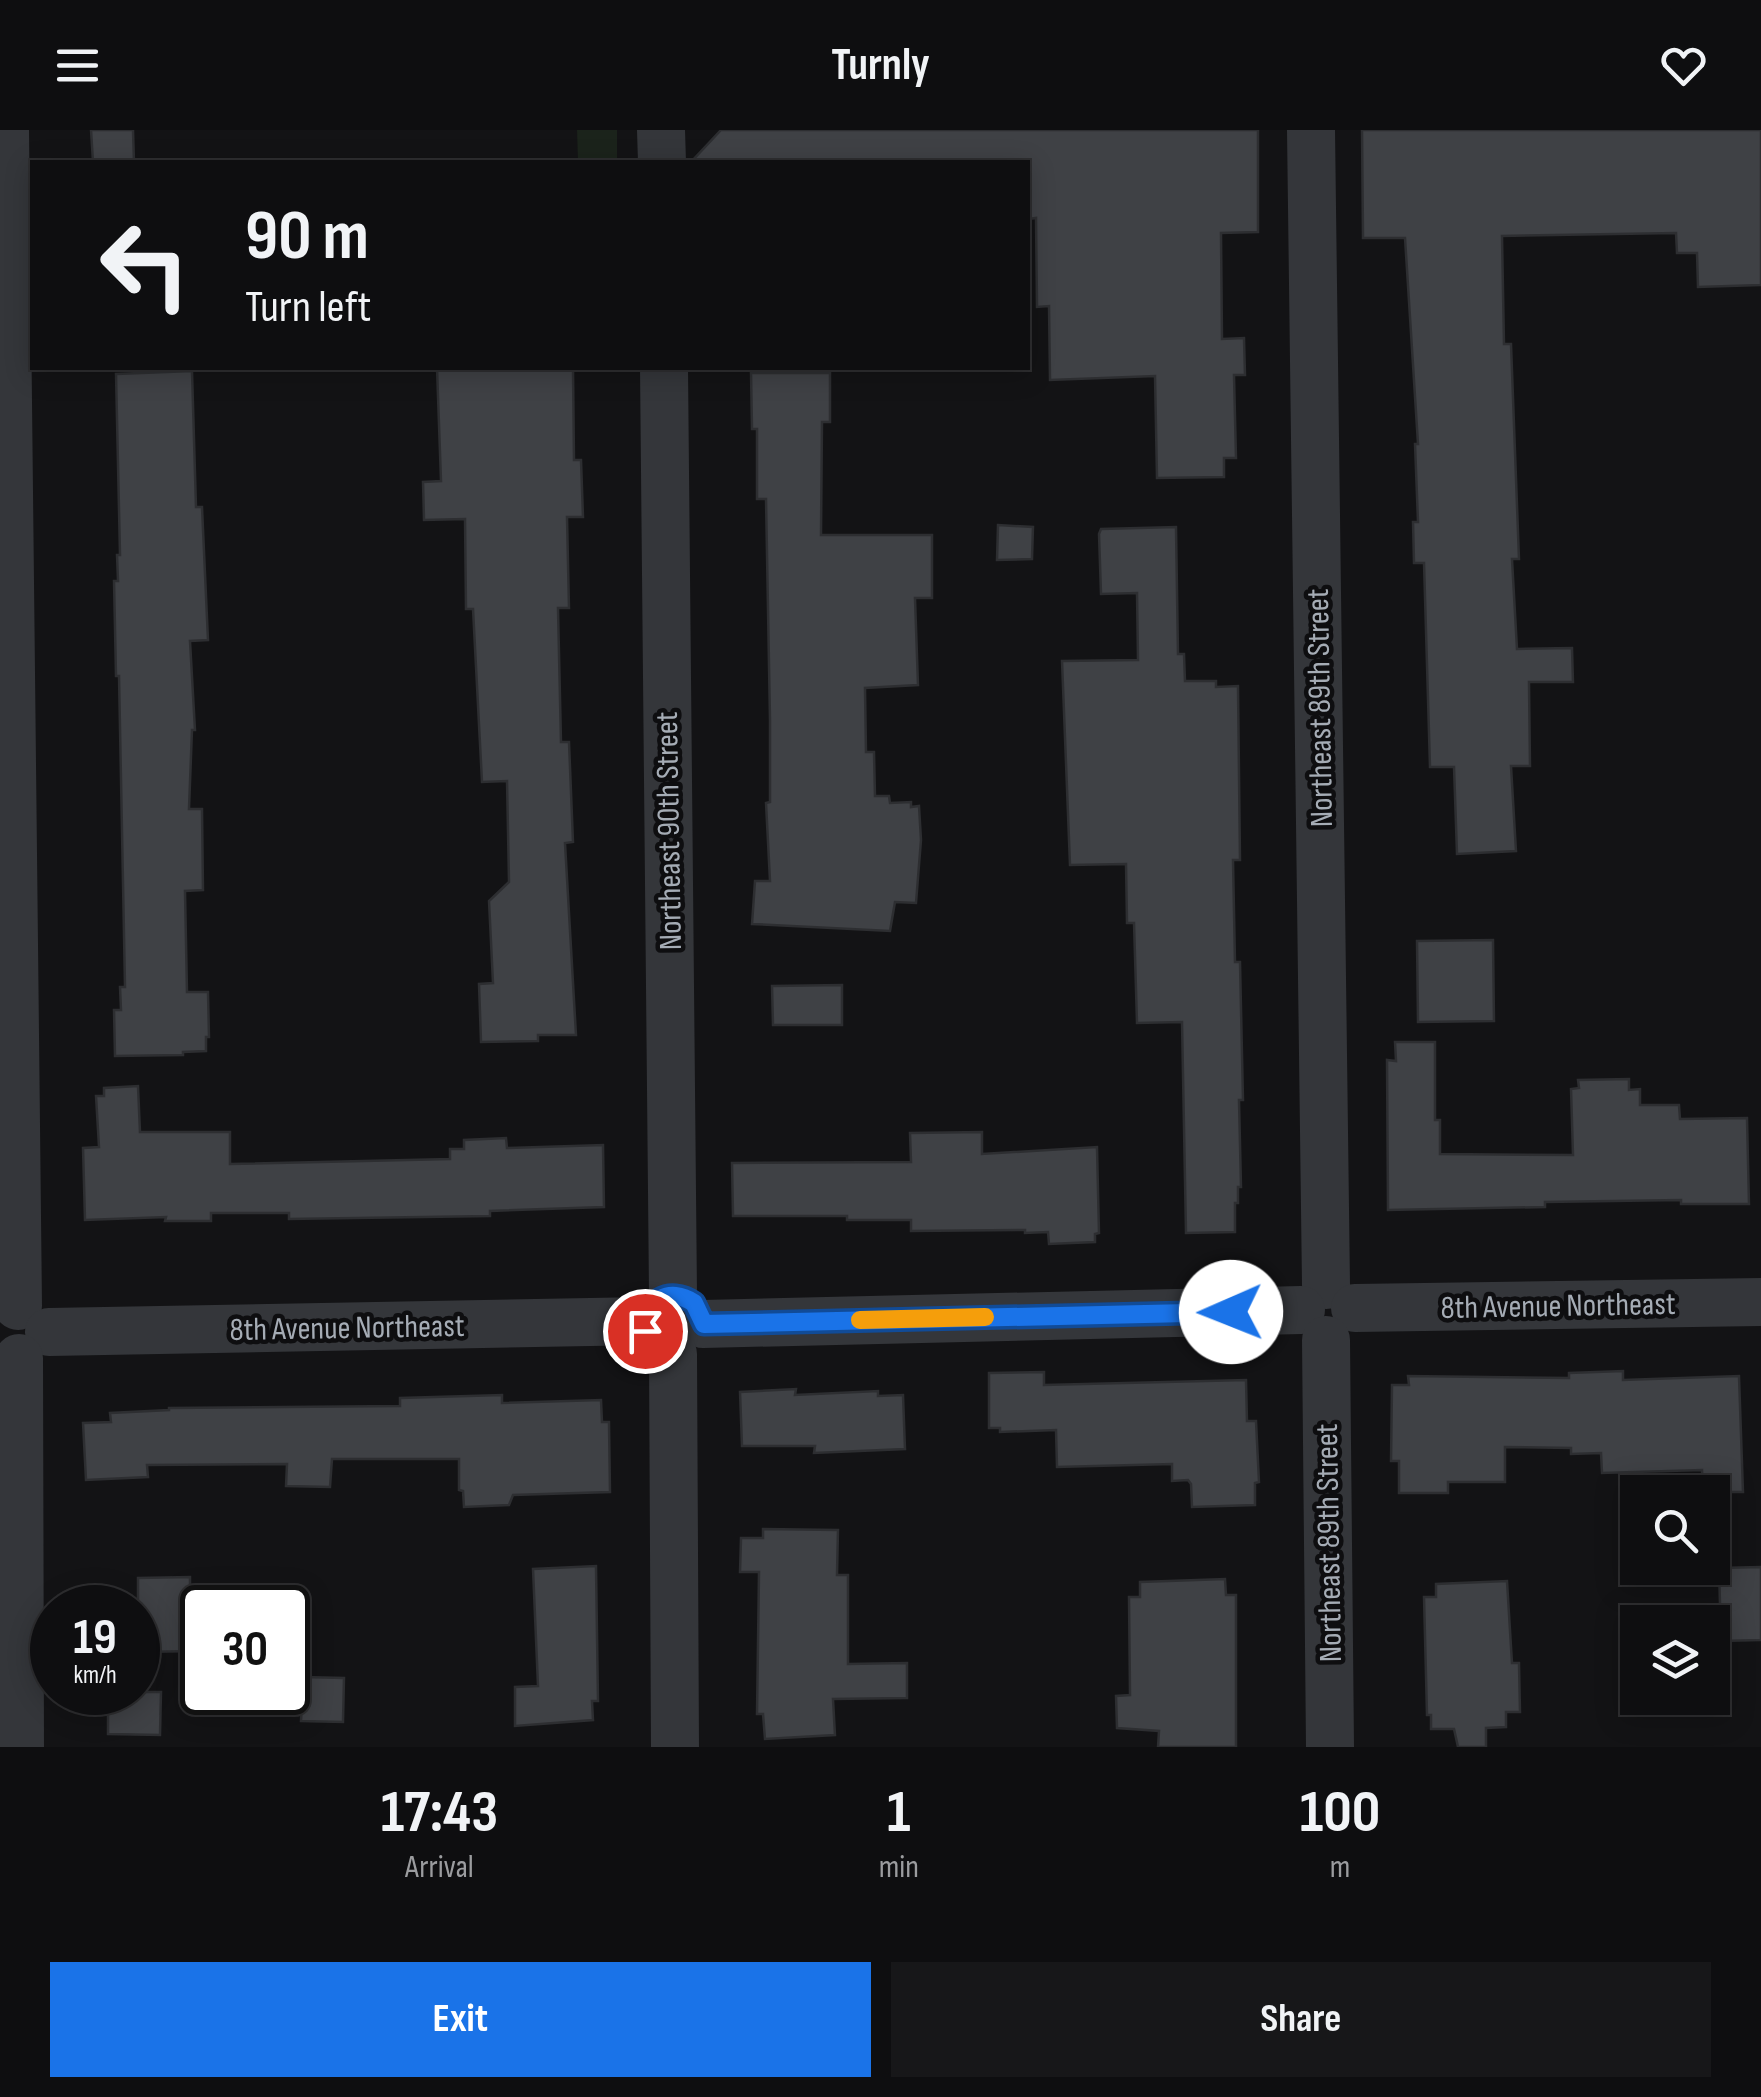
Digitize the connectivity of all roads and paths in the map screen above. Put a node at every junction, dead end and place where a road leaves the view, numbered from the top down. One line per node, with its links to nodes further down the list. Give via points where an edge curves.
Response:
1 (5, 130): 9 (street)
2 (661, 130): 4 (street)
3 (1311, 130): 7 (street, Northeast 89th Street)
4 (662, 160)
5 (664, 370): 8 (street, Northeast 90th Street)
6 (1761, 1302): 7 (street, 8th Avenue Northeast)
7 (1327, 1311): 8 (street, 8th Avenue Northeast); 12 (street, Northeast 89th Street)
8 (673, 1324): 9 (street, 8th Avenue Northeast); 11 (street, Northeast 90th Street)
9 (17, 1332): 10 (street)
10 (20, 1747)
11 (675, 1747)
12 (1330, 1747)

